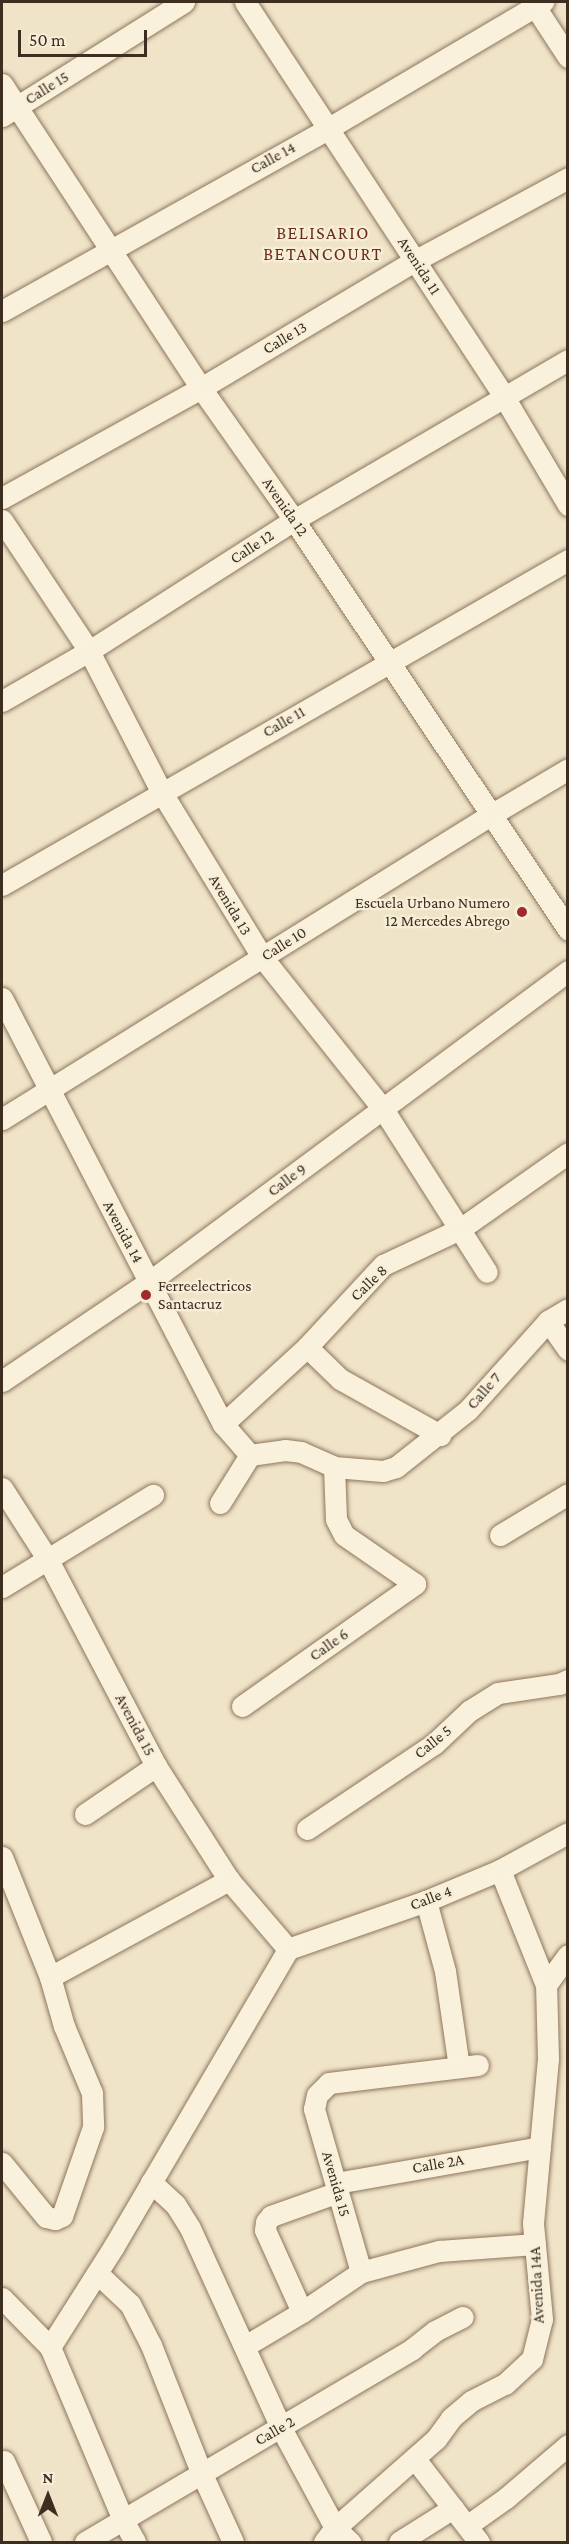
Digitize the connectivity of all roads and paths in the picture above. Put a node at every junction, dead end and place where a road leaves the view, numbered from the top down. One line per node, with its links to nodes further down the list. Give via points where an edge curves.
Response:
1 (184, 2): 6 (street, Calle 15)
2 (245, 2): 7 (street, Avenida 11)
3 (537, 3): 4 (street); 7 (street, Calle 14)
4 (567, 57)
5 (2, 84): 6 (street, Avenida 12)
6 (9, 111): 9 (street, Avenida 12)
7 (327, 129): 9 (street, Calle 14); 10 (street, Avenida 11)
8 (567, 178): 10 (street, Calle 13)
9 (109, 249): 11 (street, Calle 14); 13 (street, Avenida 12)
10 (416, 260): 13 (street, Calle 13); 14 (street, Avenida 11)
11 (2, 311)
12 (567, 360): 14 (street, Calle 12)
13 (201, 388): 15 (street, Calle 13); 18 (street, Avenida 12)
14 (504, 397): 16 (street, Avenida 11); 18 (street, Calle 12)
15 (2, 498)
16 (567, 505)
17 (2, 520): 20 (street, Avenida 13)
18 (294, 520): 20 (street, Calle 12); 21 (street, Avenida 12)
19 (567, 560): 21 (street, Calle 11)
20 (88, 651): 22 (street, Calle 12); 24 (street, Avenida 13)
21 (388, 662): 24 (street, Calle 11); 25 (street, Avenida 12)
22 (2, 701)
23 (567, 770): 25 (street, Calle 10)
24 (162, 793): 26 (street, Calle 11); 28 (street, Avenida 13)
25 (489, 816): 27 (street, Avenida 12); 28 (street, Calle 10)
26 (2, 885)
27 (567, 930)
28 (262, 957): 31 (street, Calle 10); 32 (street, Avenida 13)
29 (567, 971): 32 (street, Calle 9)
30 (2, 998): 31 (street, Avenida 14)
31 (48, 1089): 33 (street, Calle 10); 37 (street, Avenida 14)
32 (383, 1109): 35 (street, Avenida 13); 37 (street, Calle 9)
33 (2, 1119)
34 (567, 1153): 35 (street, Calle 8)
35 (460, 1229): 36 (street, Avenida 13); 40 (street, Calle 8, via 383,1266)
36 (487, 1272)
37 (150, 1282): 42 (street, Calle 9); 43 (street, Avenida 14)
38 (567, 1309): 39 (street, Calle 7)
39 (548, 1321): 41 (street); 44 (street, Calle 7, via 468,1410)
40 (307, 1347): 43 (street, Calle 8); 44 (street, via 340,1379)
41 (567, 1350)
42 (2, 1381)
43 (223, 1424): 45 (street, Avenida 14)
44 (440, 1435): 46 (street, Calle 7, via 396,1467 383,1471)
45 (250, 1455): 46 (street, via 301,1452); 50 (street)
46 (334, 1467): 55 (street, Calle 6, via 336,1519 344,1535 415,1584)
47 (2, 1488): 52 (street, Avenida 15)
48 (567, 1494): 51 (street)
49 (153, 1495): 52 (street)
50 (220, 1503)
51 (500, 1535)
52 (48, 1560): 53 (street); 56 (street, Avenida 15)
53 (2, 1587)
54 (567, 1680): 58 (street, Calle 5, via 498,1693 469,1711 434,1744)
55 (242, 1706)
56 (156, 1766): 57 (street); 62 (street, Avenida 15)
57 (85, 1814)
58 (307, 1829)
59 (567, 1833): 61 (street, Calle 4)
60 (2, 1857): 66 (street)
61 (500, 1870): 63 (street, Calle 4); 67 (street)
62 (229, 1880): 64 (street, Avenida 15); 66 (street)
63 (426, 1901): 64 (street, Calle 4); 71 (street, Avenida 15, via 469,2066 329,2083 317,2095 314,2109)
64 (288, 1949): 70 (street)
65 (567, 1955): 67 (street)
66 (50, 1977): 69 (street, via 64,2026 92,2092 93,2127 62,2216 46,2217)
67 (546, 1985): 68 (street, Avenida 14A, via 548,2059)
68 (540, 2147): 71 (street, Calle 2A); 72 (street, Avenida 14A, via 533,2223)
69 (2, 2163)
70 (151, 2182): 74 (street); 78 (street, via 175,2204 190,2228)
71 (337, 2187): 73 (street, Avenida 15); 76 (street, Calle 2A, via 271,2216 266,2222 265,2230)
72 (535, 2244): 73 (street, via 439,2251); 82 (street, Avenida 14A, via 542,2319 532,2360 505,2384 471,2401)
73 (361, 2272): 76 (street)
74 (97, 2273): 79 (street); 84 (street, via 130,2304 152,2345)
75 (2, 2298): 79 (street)
76 (302, 2312): 78 (street)
77 (463, 2317): 80 (street, Calle 2)
78 (245, 2346): 80 (street)
79 (50, 2347): 86 (street)
80 (281, 2428): 84 (street, Calle 2); 88 (street)
81 (567, 2445): 87 (street, via 506,2498)
82 (415, 2459): 85 (street); 88 (street, Avenida 14A)
83 (4, 2461): 89 (street)
84 (201, 2472): 86 (street, Calle 2); 92 (street)
85 (453, 2508): 87 (street); 93 (street)
86 (123, 2520): 90 (street, Calle 2); 91 (street)
87 (473, 2534)
88 (336, 2538)
89 (41, 2542)
90 (85, 2542)
91 (135, 2542)
92 (233, 2542)
93 (399, 2542)

